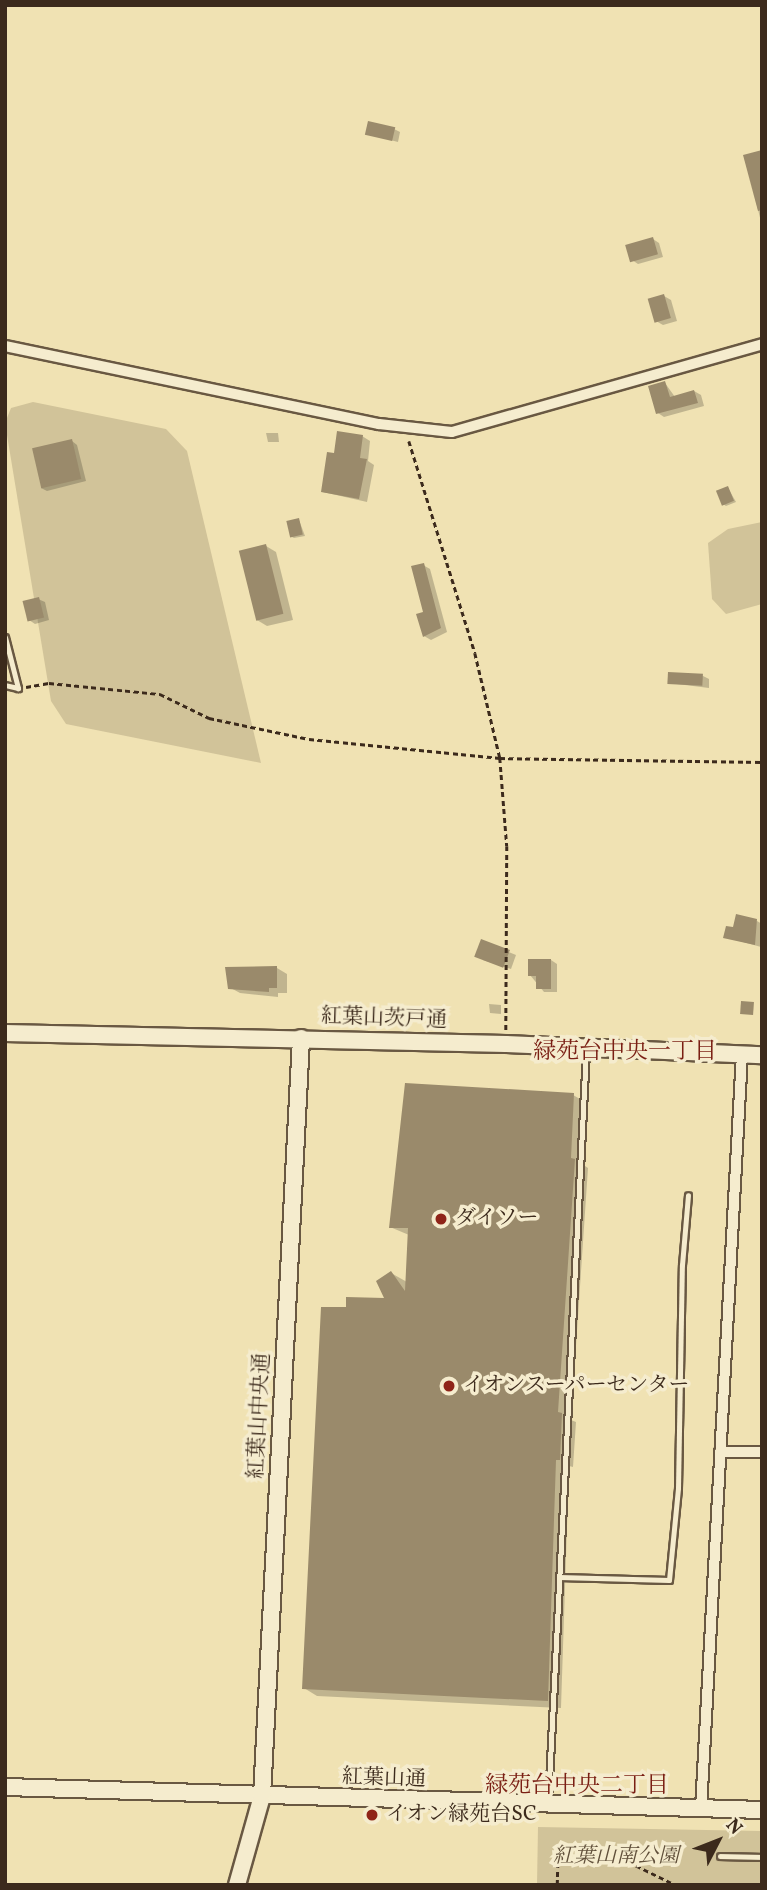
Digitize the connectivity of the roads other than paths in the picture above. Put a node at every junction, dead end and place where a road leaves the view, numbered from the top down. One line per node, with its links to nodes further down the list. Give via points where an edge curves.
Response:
1 (762, 344): 2 (street, via 452,432 405,427)
2 (5, 346)
3 (5, 637): 4 (lane, via 19,688)
4 (5, 685)
5 (5, 1033): 6 (street, 紅葉山茨戸通)
6 (301, 1038): 7 (street, 紅葉山茨戸通); 15 (street, 紅葉山中央通)
7 (586, 1047): 8 (street, 紅葉山茨戸通); 13 (lane)
8 (742, 1054): 9 (street, 紅葉山茨戸通); 11 (street)
9 (762, 1055)
10 (688, 1195): 13 (lane, via 682,1265 678,1488 669,1580)
11 (720, 1452): 12 (street); 17 (street)
12 (762, 1452)
13 (559, 1577): 16 (lane)
14 (5, 1787): 15 (street, 紅葉山通)
15 (262, 1796): 16 (street, 紅葉山通); 21 (street, 紅葉山中央通)
16 (548, 1804): 17 (street, 紅葉山通)
17 (701, 1809): 18 (street, 紅葉山通)
18 (762, 1810)
19 (720, 1856): 20 (lane)
20 (762, 1857)
21 (237, 1885)

